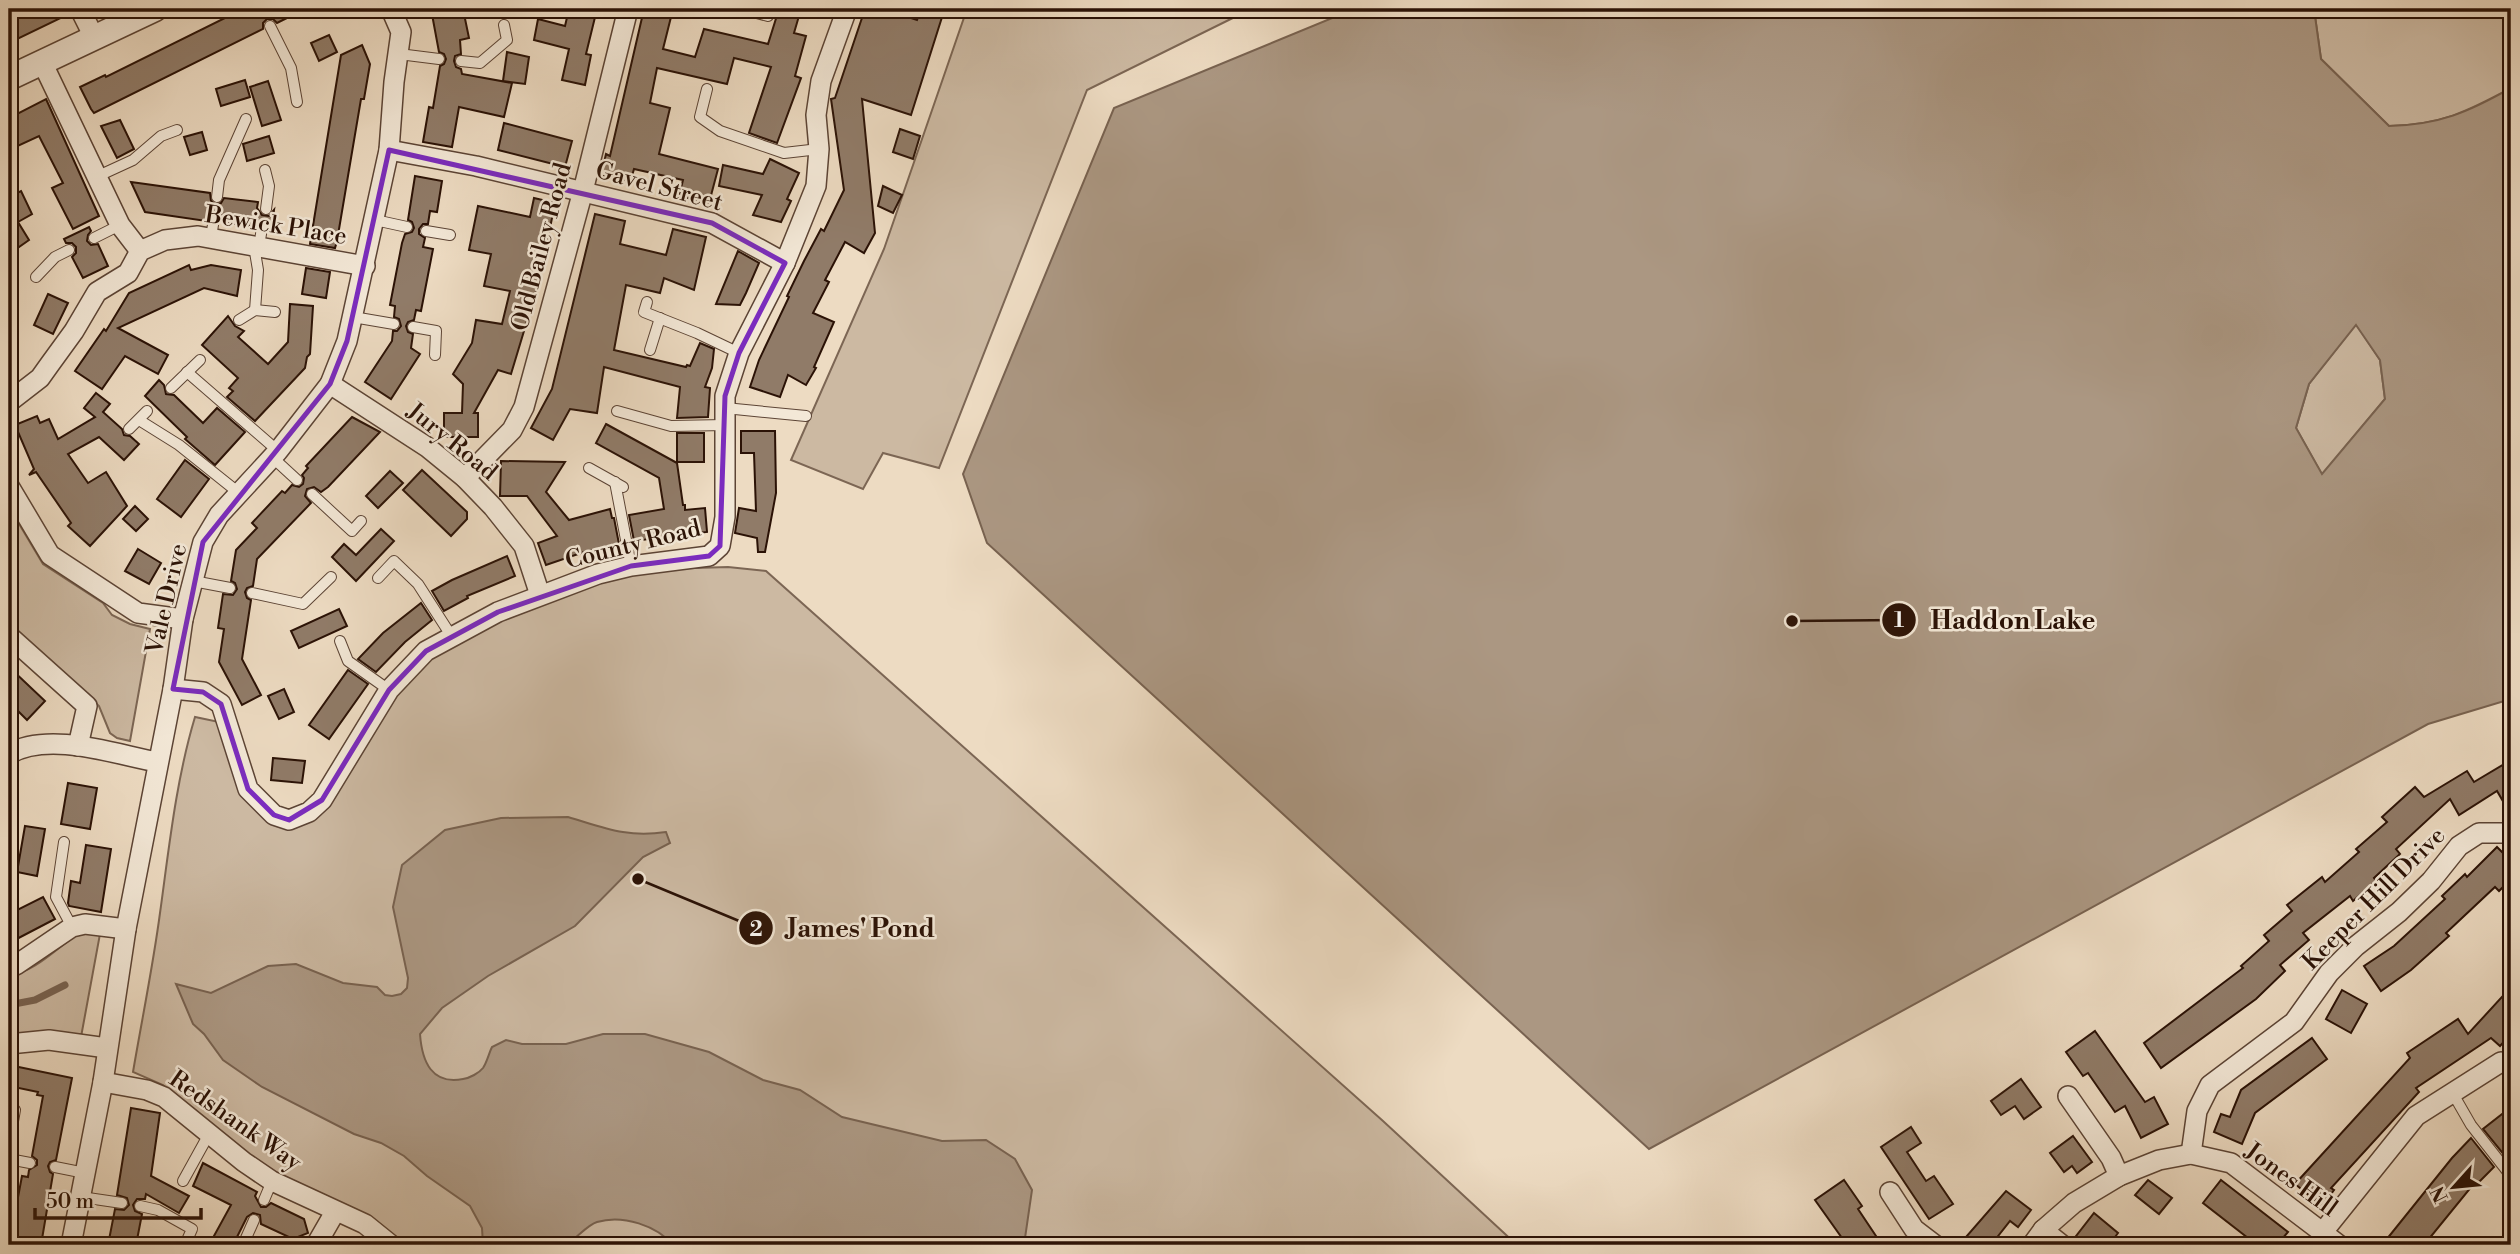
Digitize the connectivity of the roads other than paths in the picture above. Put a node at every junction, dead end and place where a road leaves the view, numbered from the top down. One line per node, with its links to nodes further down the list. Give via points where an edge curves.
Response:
1 (80, 9): 11 (street)
2 (155, 9): 11 (street)
3 (391, 9): 12 (street, Vale Drive, via 401,32)
4 (628, 9): 25 (street, Old Bailey Road)
5 (722, 9): 6 (lane)
6 (736, 9): 8 (lane)
7 (847, 9): 21 (street, County Road, via 821,81 816,115)
8 (768, 16)
9 (504, 25): 14 (lane, via 507,40 498,48 480,63)
10 (270, 26): 18 (lane, via 291,68)
11 (94, 37): 15 (street)
12 (399, 54): 13 (lane); 22 (street, Vale Drive)
13 (439, 59)
14 (461, 61)
15 (42, 62): 16 (street); 24 (street)
16 (9, 78)
17 (707, 89): 21 (lane, via 700,117 720,131 784,153)
18 (297, 102)
19 (246, 119): 26 (lane, via 219,180)
20 (177, 130): 24 (lane, via 161,136 133,160)
21 (819, 149): 37 (street, County Road, via 816,186)
22 (390, 150): 25 (street, Gavel Street); 28 (street, Vale Drive)
23 (265, 170): 27 (lane, via 269,186)
24 (96, 177): 29 (street)
25 (583, 191): 37 (street, Gavel Street, via 712,223); 64 (street, Old Bailey Road, via 524,407 512,430)
26 (217, 197)
27 (265, 209)
28 (375, 220): 30 (lane); 38 (street, Vale Drive)
29 (120, 225): 33 (lane); 36 (street)
30 (407, 227)
31 (426, 231): 32 (lane)
32 (450, 235)
33 (94, 238)
34 (258, 240): 36 (street, Bewick Place, via 213,228); 38 (street, Bewick Place); 41 (lane)
35 (69, 250): 39 (lane)
36 (140, 251): 55 (street, via 128,273 97,292 40,377)
37 (785, 263): 49 (street, County Road)
38 (365, 266): 43 (street, Vale Drive)
39 (36, 277)
40 (647, 302): 44 (lane, via 644,312)
41 (255, 310): 42 (lane); 45 (lane)
42 (275, 312)
43 (353, 317): 46 (lane); 53 (street, Vale Drive)
44 (660, 318): 48 (lane); 49 (lane)
45 (239, 320)
46 (394, 324)
47 (414, 327): 50 (lane, via 436,331)
48 (650, 350)
49 (739, 353): 58 (street, County Road)
50 (435, 355)
51 (200, 360): 52 (lane)
52 (187, 372): 54 (lane); 62 (lane)
53 (330, 384): 62 (street, Vale Drive); 64 (street, Jury Road, via 427,447)
54 (171, 388)
55 (9, 401)
56 (147, 411): 60 (lane)
57 (617, 411): 58 (lane, via 671,426)
58 (725, 416): 59 (lane); 70 (street, County Road, via 725,517 720,546 709,556)
59 (806, 416)
60 (139, 420): 61 (lane); 67 (lane)
61 (129, 429)
62 (274, 454): 65 (lane); 67 (street, Vale Drive)
63 (589, 468): 70 (lane, via 619,485)
64 (465, 478): 76 (street, Jury Road, via 524,546)
65 (297, 480)
66 (9, 486): 77 (street, via 50,555 138,613)
67 (239, 493): 73 (street, Vale Drive, via 203,542)
68 (312, 494): 69 (lane, via 352,530)
69 (361, 521)
70 (631, 566): 76 (street, County Road)
71 (331, 577): 75 (lane, via 303,604)
72 (378, 578): 79 (lane, via 394,561 418,584)
73 (193, 581): 74 (lane); 77 (street, Vale Drive)
74 (230, 588)
75 (252, 593)
76 (540, 594): 79 (street, County Road)
77 (183, 619): 81 (street, Vale Drive)
78 (9, 636): 83 (street, via 87,706)
79 (452, 637): 82 (street, County Road, via 426,651)
80 (340, 641): 82 (lane, via 348,661)
81 (173, 689): 82 (street, County Road, via 203,692 221,704 248,789 274,815 289,820 309,812 322,800); 85 (street, Vale Drive)
82 (388, 690)
83 (78, 747): 84 (street, via 37,743); 85 (street)
84 (9, 754)
85 (157, 762): 89 (street, Vale Drive)
86 (2511, 833): 100 (street, Keeper Hill Drive, via 2479,833 2459,846 2431,881 2329,973 2294,1022 2210,1085 2197,1111)
87 (64, 842): 88 (lane, via 56,897)
88 (72, 928): 89 (street, via 85,924); 90 (street, via 16,965)
89 (126, 929): 92 (street, Vale Drive)
90 (9, 965)
91 (9, 1044): 92 (street, via 48,1040)
92 (107, 1048): 94 (street, Vale Drive)
93 (2501, 1062): 95 (street)
94 (103, 1082): 98 (street, Redshank Way, via 164,1097); 104 (street, Vale Drive)
95 (2451, 1091): 106 (lane); 116 (street, via 2416,1116)
96 (2068, 1097): 105 (street)
97 (15, 1110): 99 (lane)
98 (209, 1134): 107 (lane); 108 (street, Redshank Way)
99 (9, 1144)
100 (2192, 1154): 105 (street, Jones Hill, via 2159,1160); 116 (street, Jones Hill, via 2231,1163)
101 (9, 1159): 102 (lane)
102 (30, 1164)
103 (55, 1167): 104 (lane)
104 (85, 1173): 110 (street, Vale Drive)
105 (2119, 1176): 117 (street, Jones Hill, via 2074,1203)
106 (2511, 1176)
107 (183, 1181)
108 (272, 1181): 111 (lane); 114 (street, Redshank Way)
109 (1890, 1192): 123 (street, via 1914,1229)
110 (81, 1197): 112 (lane); 118 (street, Vale Drive)
111 (264, 1200)
112 (122, 1203)
113 (140, 1206): 119 (lane, via 192,1228)
114 (335, 1212): 121 (street); 122 (street, Redshank Way, via 365,1224)
115 (254, 1220): 120 (lane)
116 (2322, 1233): 125 (street, Jones Hill)
117 (2037, 1238): 124 (street)
118 (71, 1245)
119 (185, 1245)
120 (243, 1245)
121 (316, 1245)
122 (391, 1245)
123 (1935, 1245)
124 (2062, 1245)
125 (2339, 1245)

